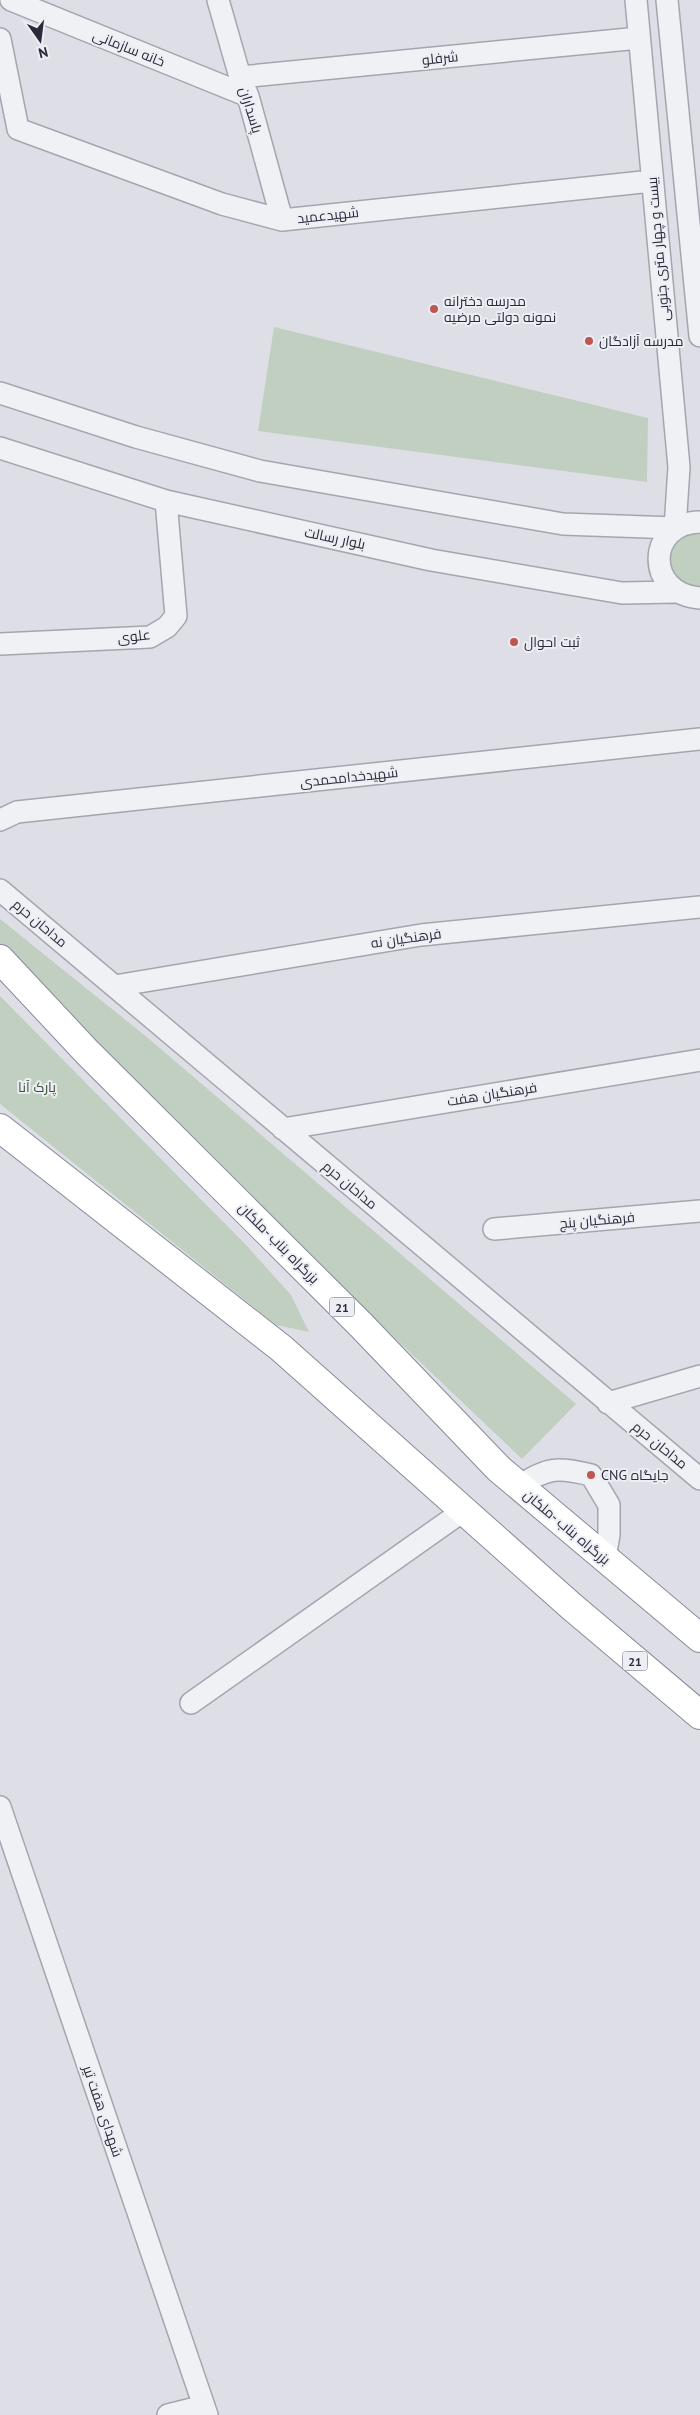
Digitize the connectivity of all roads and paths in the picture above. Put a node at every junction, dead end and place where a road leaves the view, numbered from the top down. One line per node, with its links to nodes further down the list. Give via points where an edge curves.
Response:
1 (11, 0): 7 (street, خانه سازمانی)
2 (218, 0): 7 (street, پاسداران)
3 (636, 0): 5 (street, بیست و چهار متری جنوبی)
4 (667, 0): 10 (street)
5 (639, 38): 7 (street, شرفلو); 8 (street, بیست و چهار متری جنوبی)
6 (0, 39): 9 (street, شهیدعمید, via 18,129 222,204)
7 (244, 87): 9 (street, پاسداران)
8 (652, 181): 9 (street, شهیدعمید); 15 (street, بیست و چهار متری جنوبی, via 679,467)
9 (282, 220)
10 (700, 336)
11 (0, 393): 15 (street, via 136,438 260,471 562,524)
12 (0, 448): 13 (street, بلوار رسالت)
13 (166, 502): 16 (street, بلوار رسالت, via 431,560 527,577 622,592); 18 (street, علوی, via 176,616 167,627 150,637)
14 (700, 522): 15 (street)
15 (675, 528): 16 (street, via 663,542 658,560 667,584)
16 (676, 592): 17 (street, بلوار رسالت)
17 (700, 598)
18 (0, 644)
19 (700, 739): 20 (street, شهیدخدامحمدی, via 17,812)
20 (0, 820)
21 (0, 890): 24 (street, مداحان حرم)
22 (700, 907): 24 (street, فرهنگیان نه, via 421,935)
23 (0, 959): 33 (highway, بزرگراه بناب -ملکان / 21, via 87,1052 361,1325 498,1469)
24 (115, 986): 27 (street, مداحان حرم)
25 (700, 1060): 27 (street, فرهنگیان هفت)
26 (0, 1128): 34 (highway, 21, via 280,1348)
27 (283, 1129): 31 (street, مداحان حرم)
28 (700, 1211): 29 (street, فرهنگیان پنج)
29 (494, 1229)
30 (700, 1376): 31 (street)
31 (608, 1403): 32 (street, مداحان حرم)
32 (700, 1479)
33 (519, 1486): 35 (highway, بزرگراه بناب -ملکان / 21); 35 (street, via 539,1473 566,1469 591,1475 609,1505)
34 (463, 1511): 37 (street); 38 (highway, 21)
35 (605, 1558): 36 (highway, بزرگراه بناب -ملکان / 21)
36 (700, 1638)
37 (192, 1702)
38 (700, 1715)
39 (0, 1807): 40 (street, شهدای هفت تیر)
40 (206, 2410): 41 (street)
41 (168, 2415)

